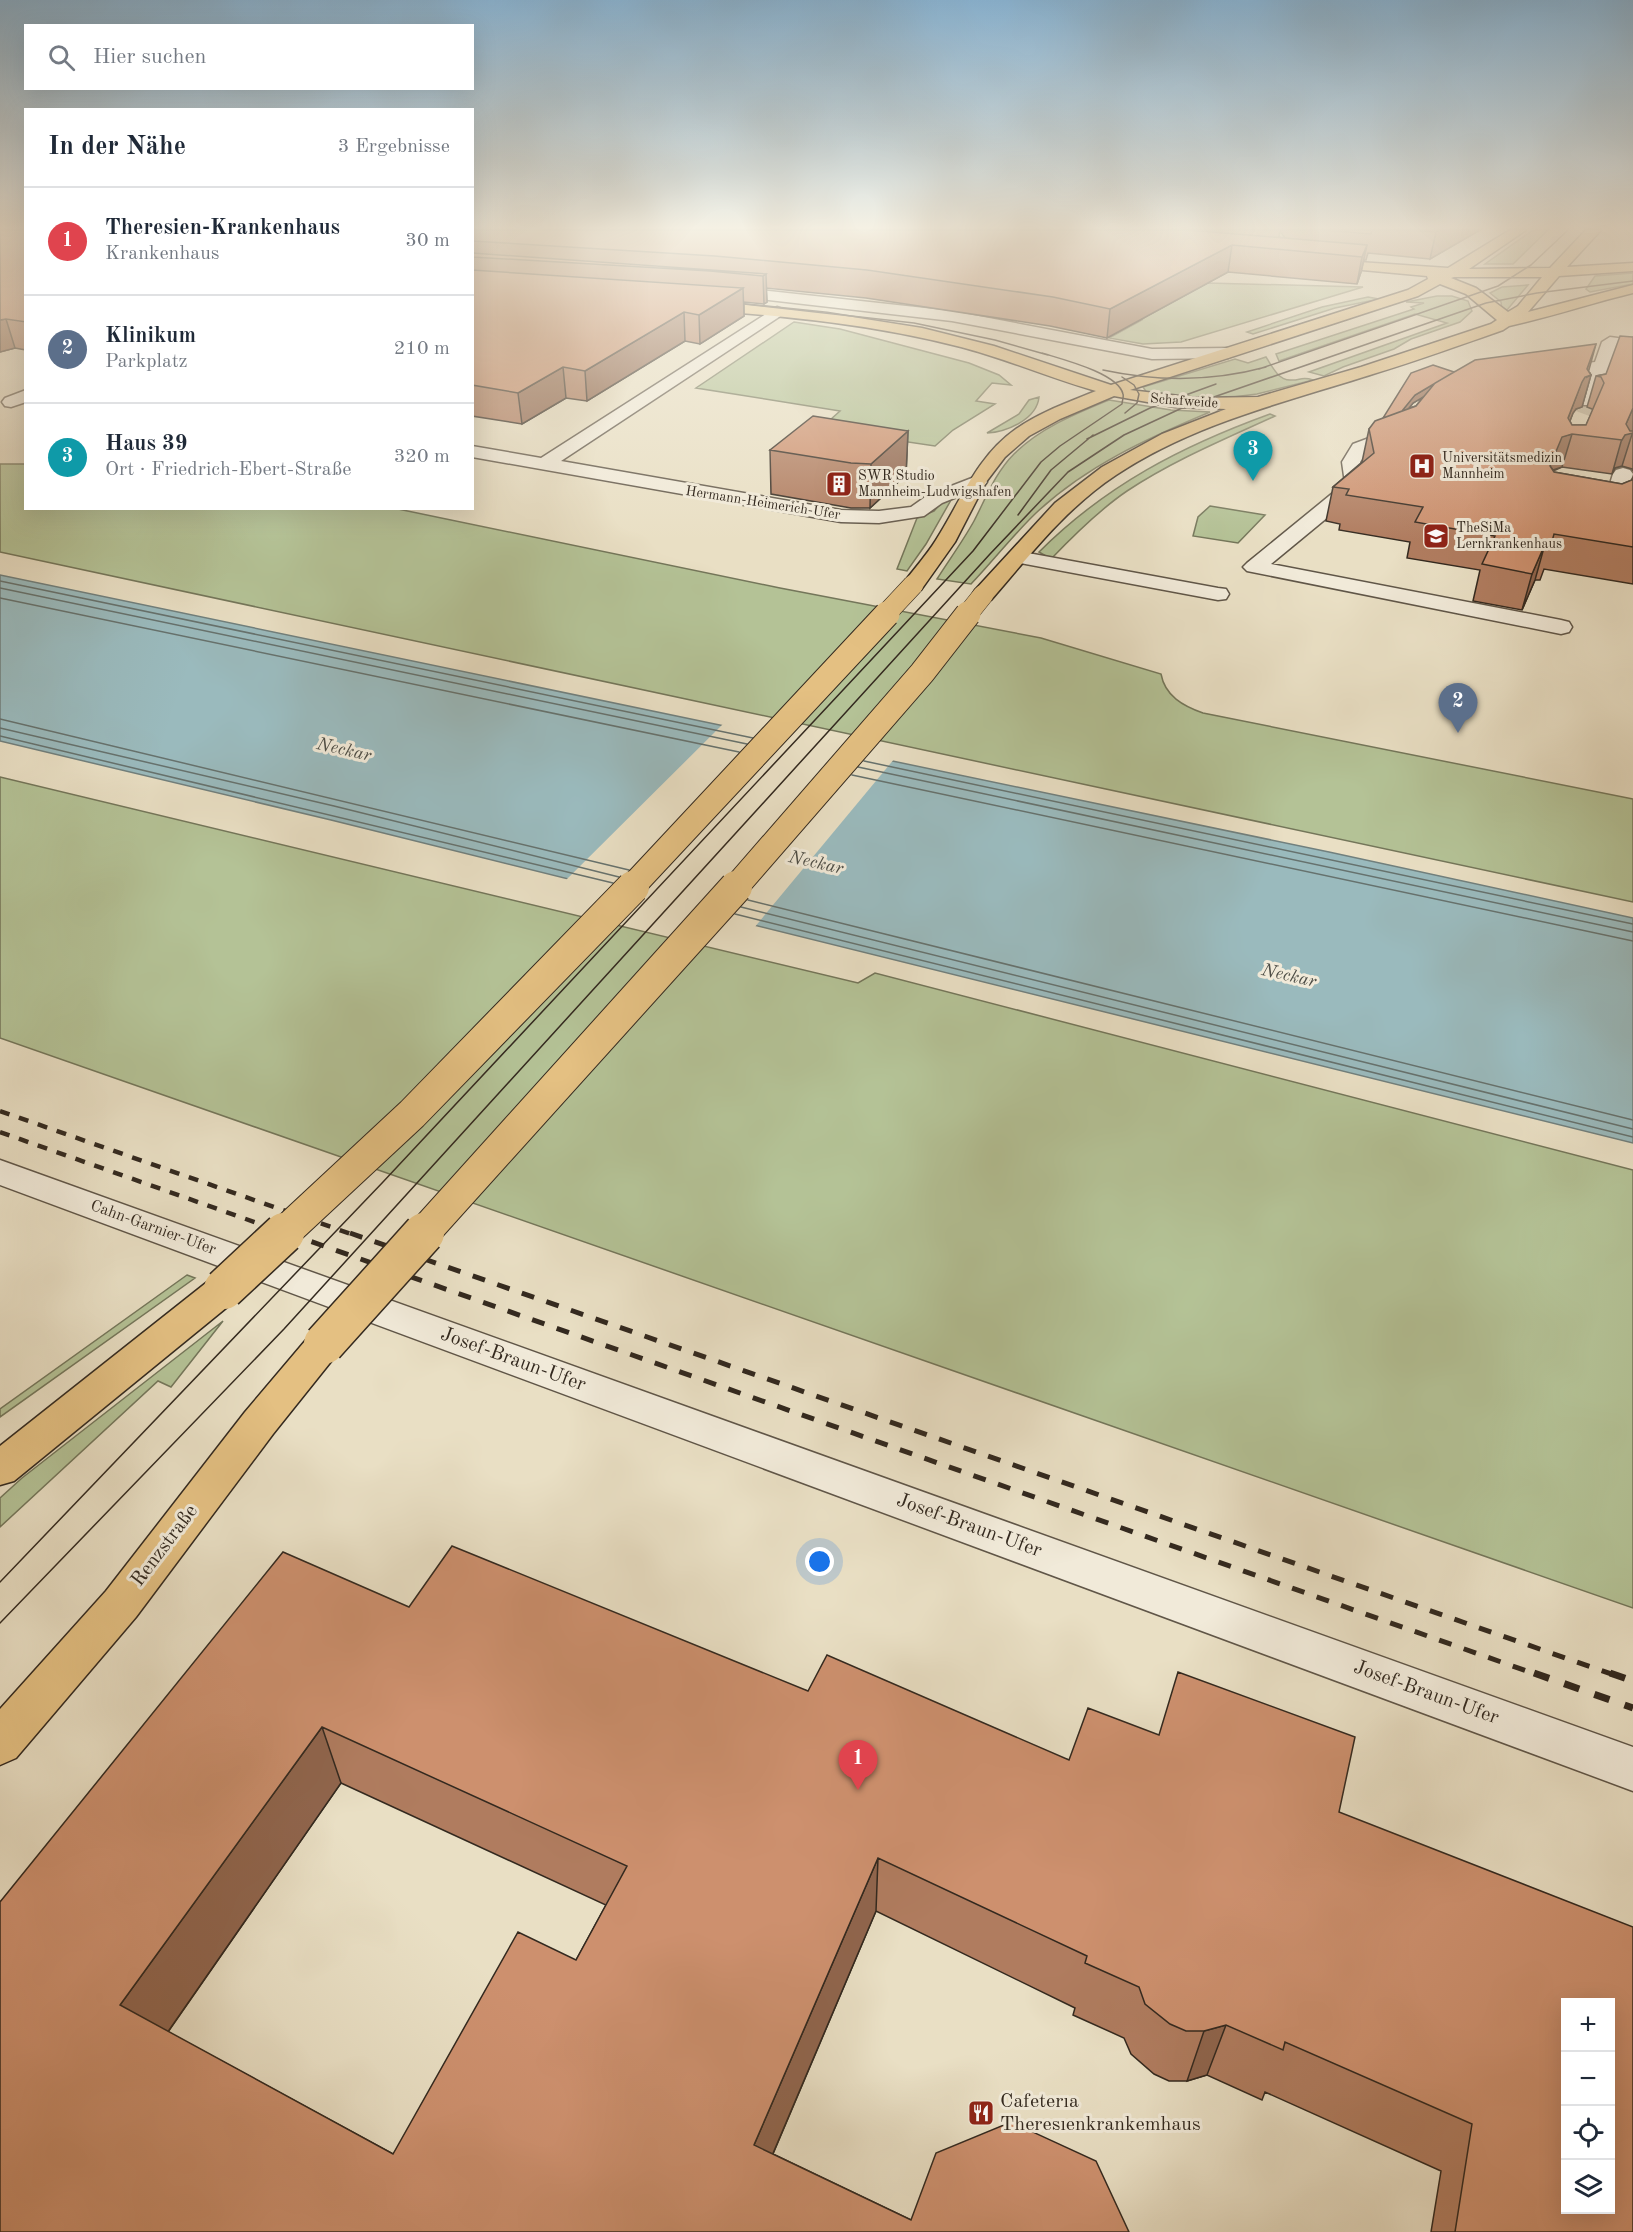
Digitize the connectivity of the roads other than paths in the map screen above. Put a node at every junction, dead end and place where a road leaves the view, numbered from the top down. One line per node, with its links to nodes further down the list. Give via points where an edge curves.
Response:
1 (743, 334): 17 (street)
2 (908, 334): 15 (main road, via 1019,370 1048,390)
3 (927, 334): 11 (main road, Schafweide)
4 (1048, 334): 8 (street, via 1152,354)
5 (1285, 334): 8 (main road)
6 (1481, 334): 13 (main road)
7 (1633, 345): 9 (street, via 1610,342)
8 (1228, 353): 11 (main road)
9 (1601, 366): 10 (street); 12 (street)
10 (1532, 375)
11 (1111, 391): 13 (main road, Schafweide, via 1166,401); 15 (main road)
12 (1588, 401)
13 (1259, 402): 21 (main road, Renzstraße, via 1168,438 1109,471 1062,507)
14 (1420, 409): 23 (street, via 1402,432 1360,448 1351,462 1355,485 1254,567)
15 (1054, 416): 19 (main road, via 1023,432 998,453)
16 (474, 451): 17 (street, Hermann-Heimerich-Ufer)
17 (544, 464): 19 (street, Hermann-Heimerich-Ufer, via 779,507 879,518 917,512 935,499)
18 (1597, 480): 20 (street, via 1621,478 1612,510)
19 (977, 482): 26 (main road, bridge, via 945,542 913,585 686,832 412,1114 224,1289)
20 (1576, 504)
21 (1017, 557): 22 (street); 27 (main road, Renzstraße, bridge, via 753,868 324,1344 121,1604)
22 (1218, 594)
23 (1561, 627)
24 (0, 1172): 25 (street, Cahn-Garnier-Ufer)
25 (305, 1284): 28 (street, Josef-Braun-Ufer)
26 (0, 1469)
27 (0, 1743)
28 (1633, 1769)

